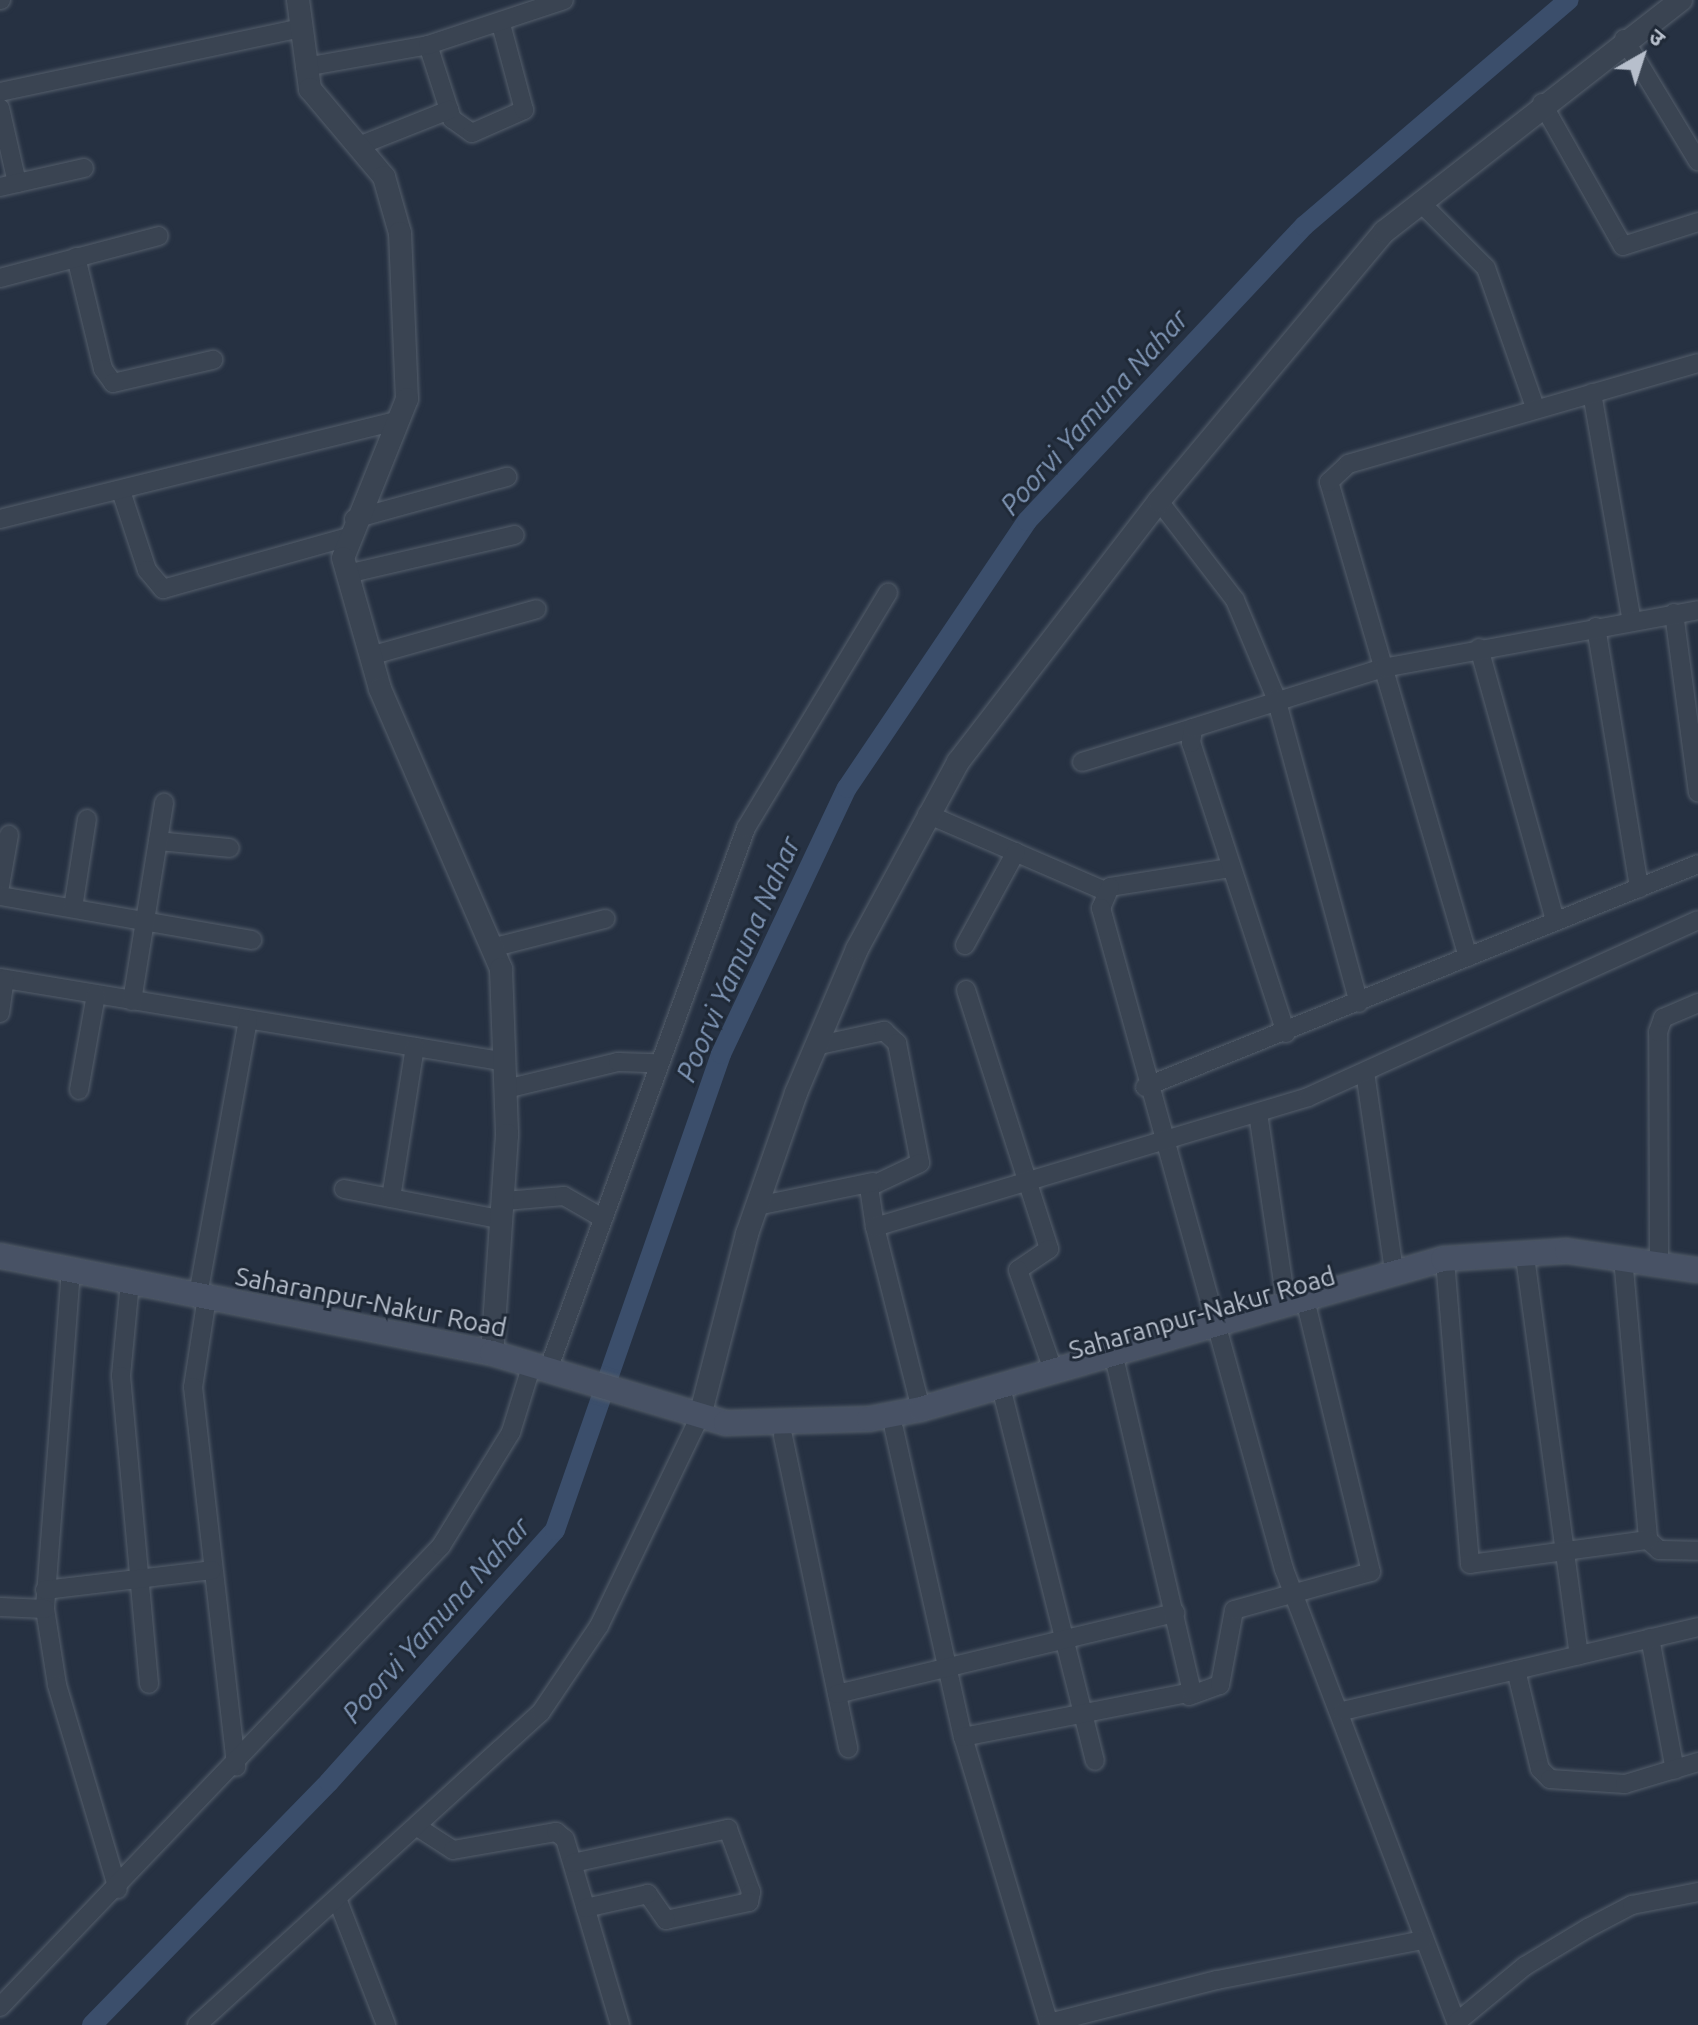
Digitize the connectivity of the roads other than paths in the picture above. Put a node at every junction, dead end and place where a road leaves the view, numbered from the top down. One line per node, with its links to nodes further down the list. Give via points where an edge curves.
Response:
1 (298, 0): 5 (street)
2 (564, 0): 4 (street)
3 (1681, 0): 6 (street)
4 (501, 24): 7 (street); 12 (street, via 524,110 514,120 465,133)
5 (301, 28): 8 (street); 9 (street)
6 (1624, 39): 10 (street); 14 (street)
7 (428, 45): 8 (street); 12 (street)
8 (305, 67): 13 (street, via 316,97)
9 (0, 92)
10 (1542, 103): 17 (street); 18 (street, via 1623,246)
11 (0, 108): 16 (street)
12 (449, 110): 13 (street)
13 (361, 145): 26 (street, via 384,177 400,233 410,355)
14 (1698, 161)
15 (84, 168): 16 (street)
16 (9, 185)
17 (1420, 202): 25 (street, via 1494,281); 29 (street, via 1384,232)
18 (1698, 222)
19 (159, 236): 20 (street)
20 (76, 257): 21 (street); 22 (street, via 103,369 113,383)
21 (0, 278)
22 (213, 360)
23 (1698, 363): 24 (street)
24 (1592, 393): 25 (street); 38 (street)
25 (1535, 407): 42 (street, via 1348,464 1329,482)
26 (400, 420): 28 (street); 31 (street)
27 (507, 477): 31 (street)
28 (121, 491): 30 (street); 31 (street, via 147,570 163,589)
29 (1159, 501): 43 (street, via 1235,600); 48 (street, via 997,707)
30 (0, 519)
31 (349, 528): 33 (street)
32 (515, 535): 33 (street)
33 (347, 574): 41 (street)
34 (888, 593): 81 (street, via 758,805)
35 (537, 609): 41 (street)
36 (1698, 610): 37 (street)
37 (1674, 613): 38 (street); 46 (street)
38 (1632, 622): 39 (street)
39 (1596, 627): 40 (street); 57 (street)
40 (1479, 648): 42 (street); 63 (street)
41 (370, 656): 67 (street, via 436,833)
42 (1383, 668): 43 (street); 68 (street)
43 (1276, 698): 44 (street); 73 (street)
44 (1193, 728): 45 (street); 55 (street, via 1191,743)
45 (1082, 762)
46 (1698, 792)
47 (164, 803): 51 (street)
48 (927, 814): 53 (street); 78 (street)
49 (87, 819): 60 (street)
50 (9, 835): 56 (street)
51 (158, 841): 52 (street); 62 (street)
52 (230, 848)
53 (1016, 852): 58 (street); 66 (street)
54 (1698, 864): 57 (street)
55 (1230, 868): 58 (street); 77 (street)
56 (0, 886)
57 (1639, 888): 63 (street)
58 (1105, 891): 83 (street, via 1101,908)
59 (0, 896): 60 (street)
60 (73, 908): 62 (street)
61 (605, 919): 67 (street)
62 (145, 920): 65 (street); 72 (street)
63 (1555, 920): 68 (street)
64 (1698, 920): 82 (street)
65 (252, 940)
66 (965, 945)
67 (495, 947): 80 (street)
68 (1468, 957): 73 (street)
69 (3, 979): 71 (street); 75 (street)
70 (966, 990): 89 (street)
71 (96, 995): 72 (street); 85 (street)
72 (132, 1001): 76 (street)
73 (1359, 1003): 77 (street)
74 (1698, 1003): 97 (street, via 1663,1018 1658,1032)
75 (0, 1013)
76 (248, 1019): 79 (street); 106 (street)
77 (1286, 1033): 83 (street)
78 (815, 1046): 88 (street, via 884,1031 897,1043 920,1163 911,1173); 92 (street)
79 (415, 1047): 80 (street); 91 (street)
80 (506, 1062): 84 (street)
81 (655, 1063): 84 (street, via 618,1062); 94 (street)
82 (1365, 1072): 86 (street); 102 (street)
83 (1145, 1087): 87 (street)
84 (506, 1089): 93 (street)
85 (79, 1090)
86 (1258, 1113): 87 (street); 107 (street)
87 (1161, 1144): 89 (street); 108 (street)
88 (873, 1182): 92 (street); 95 (street, via 868,1193)
89 (1029, 1182): 95 (street); 112 (street, via 1049,1249 1018,1270)
90 (344, 1189): 91 (street)
91 (391, 1198): 93 (street)
92 (757, 1206): 115 (street)
93 (504, 1210): 94 (street, via 564,1196); 109 (street)
94 (599, 1216): 111 (street)
95 (875, 1227): 114 (street)
96 (0, 1256): 100 (main road, Saharanpur-Nakur Road)
97 (1659, 1262): 101 (main road, Saharanpur-Nakur Road); 102 (main road, Saharanpur-Nakur Road, via 1525,1251)
98 (1526, 1264): 99 (main road, Saharanpur-Nakur Road); 103 (main road, Saharanpur-Nakur Road); 121 (street)
99 (1624, 1269): 105 (main road, Saharanpur-Nakur Road); 119 (street)
100 (71, 1270): 104 (main road, Saharanpur-Nakur Road); 124 (street)
101 (1698, 1270)
102 (1394, 1272): 107 (main road, Saharanpur-Nakur Road)
103 (1446, 1272): 107 (main road, Saharanpur-Nakur Road); 121 (street, via 1468,1559 1475,1567)
104 (130, 1282): 106 (main road, Saharanpur-Nakur Road); 123 (street, via 121,1376)
105 (1698, 1284)
106 (203, 1296): 109 (main road, Saharanpur-Nakur Road); 122 (street, via 193,1387)
107 (1297, 1306): 108 (main road, Saharanpur-Nakur Road); 125 (street, via 1371,1572)
108 (1217, 1329): 110 (main road, Saharanpur-Nakur Road); 112 (main road, Saharanpur-Nakur Road); 125 (street)
109 (492, 1353): 111 (main road, Saharanpur-Nakur Road)
110 (1116, 1366): 113 (main road, Saharanpur-Nakur Road); 128 (street)
111 (547, 1369): 115 (main road, Saharanpur-Nakur Road); 144 (street, via 441,1546)
112 (1053, 1370): 114 (main road, Saharanpur-Nakur Road)
113 (1004, 1399): 117 (main road, Saharanpur-Nakur Road); 131 (street)
114 (921, 1409): 116 (main road, Saharanpur-Nakur Road, via 869,1419)
115 (690, 1413): 116 (main road, Saharanpur-Nakur Road); 146 (street, via 571,1670 541,1712)
116 (726, 1423): 118 (main road, Saharanpur-Nakur Road)
117 (894, 1429): 118 (main road, Saharanpur-Nakur Road); 133 (street)
118 (783, 1436): 136 (street)
119 (1648, 1540): 120 (street, via 1659,1550); 121 (street)
120 (1698, 1551)
121 (1565, 1554): 132 (street)
122 (212, 1570): 123 (street); 144 (street)
123 (142, 1579): 124 (street); 135 (street)
124 (45, 1590): 127 (street)
125 (1291, 1590): 137 (street, via 1230,1614 1220,1685); 138 (street)
126 (0, 1607): 127 (street)
127 (45, 1609): 148 (street, via 57,1685)
128 (1175, 1613): 131 (street); 137 (street)
129 (1698, 1627): 130 (street)
130 (1650, 1638): 132 (street); 145 (street)
131 (1065, 1642): 133 (street); 139 (street)
132 (1579, 1655): 134 (street)
133 (947, 1669): 136 (street); 140 (street)
134 (1516, 1670): 138 (street); 145 (street, via 1540,1769 1550,1779 1625,1784)
135 (149, 1684)
136 (837, 1694): 141 (street)
137 (1189, 1696): 139 (street)
138 (1343, 1711): 152 (street, via 1377,1830)
139 (1084, 1715): 140 (street); 142 (street)
140 (963, 1737): 155 (street)
141 (848, 1748)
142 (1095, 1761)
143 (1698, 1762): 145 (street)
144 (236, 1767): 148 (street)
145 (1675, 1770)
146 (419, 1828): 147 (street, via 453,1850 556,1832); 150 (street)
147 (573, 1863): 151 (street); 151 (street, via 728,1829 751,1892 749,1902 666,1920 648,1894)
148 (118, 1889): 153 (street)
149 (1698, 1892): 156 (street, via 1632,1905 1588,1928 1525,1966)
150 (338, 1901): 157 (street); 158 (street)
151 (586, 1908): 159 (street)
152 (1423, 1940): 154 (street); 156 (street)
153 (0, 2007)
154 (1093, 2018): 155 (street)
155 (1046, 2024)
156 (1457, 2024)
157 (197, 2025)
158 (386, 2025)
159 (620, 2025)

